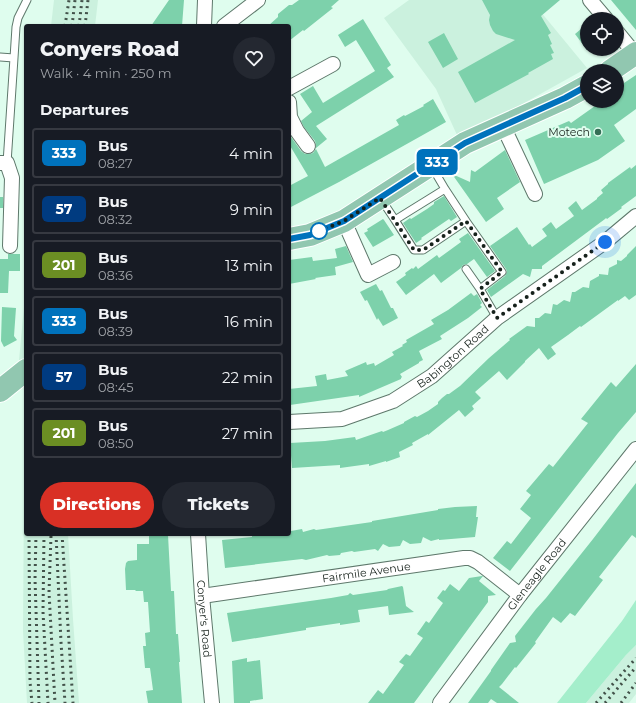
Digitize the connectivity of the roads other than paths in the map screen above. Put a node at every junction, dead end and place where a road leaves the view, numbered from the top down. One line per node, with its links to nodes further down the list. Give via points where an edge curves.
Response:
1 (27, 0): 11 (lane, via 18,18)
2 (205, 0): 6 (street)
3 (258, 0): 7 (street)
4 (590, 0): 5 (street)
5 (600, 12)
6 (204, 24)
7 (227, 24)
8 (624, 40): 9 (street)
9 (635, 53): 13 (main road)
10 (0, 58): 11 (lane)
11 (14, 58): 19 (lane)
12 (333, 64): 14 (street)
13 (620, 64)
14 (291, 87)
15 (580, 90): 17 (main road)
16 (291, 119): 18 (street)
17 (503, 126): 20 (main road, via 465,143); 22 (street)
18 (308, 146)
19 (4, 163): 29 (street, via 12,178)
20 (431, 166): 21 (lane); 23 (main road)
21 (445, 189): 25 (lane); 27 (lane)
22 (535, 194)
23 (380, 198): 25 (lane); 26 (main road)
24 (636, 216): 33 (street, Babington Road, via 605,242)
25 (395, 220): 27 (lane, via 414,250 423,250)
26 (344, 221): 28 (main road, via 310,235); 30 (street, via 368,274)
27 (466, 221): 32 (lane, via 502,272)
28 (291, 239)
29 (10, 246)
30 (393, 262)
31 (466, 269): 32 (lane)
32 (480, 289): 33 (lane)
33 (497, 318): 36 (street, Babington Road, via 432,376 393,401 342,419)
34 (24, 372): 35 (main road)
35 (0, 391)
36 (291, 422)
37 (636, 448): 39 (street, Gleneagle Road)
38 (198, 536): 40 (street, Conyer's Road)
39 (520, 595): 40 (street, Fairmile Avenue, via 478,562 464,558); 42 (street, Gleneagle Road)
40 (202, 596): 41 (street, Conyer's Road)
41 (212, 703)
42 (440, 703)

